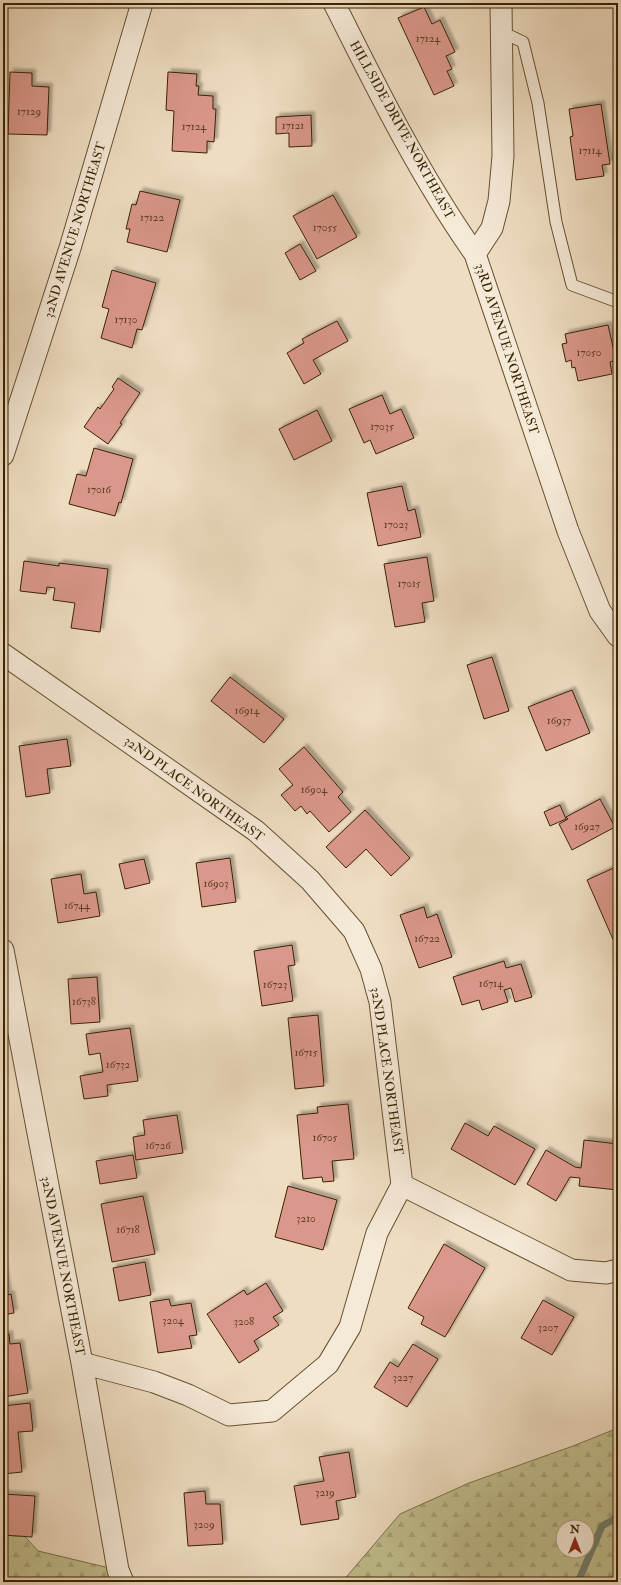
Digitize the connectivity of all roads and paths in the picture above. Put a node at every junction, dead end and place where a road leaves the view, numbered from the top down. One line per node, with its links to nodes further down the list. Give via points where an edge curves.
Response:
1 (142, 3): 7 (street, 32ND AVENUE NORTHEAST, via 70,248)
2 (334, 3): 5 (street, HILLSIDE DRIVE NORTHEAST, via 378,91 449,216)
3 (501, 3): 4 (street, 33RD AVENUE NORTHEAST)
4 (502, 32): 5 (street, 33RD AVENUE NORTHEAST, via 503,156 499,201 492,228); 6 (lane, via 523,42 538,103 556,222 572,285)
5 (475, 254): 8 (street, 33RD AVENUE NORTHEAST, via 568,531 600,611)
6 (618, 302)
7 (3, 455)
8 (618, 636)
9 (3, 654): 11 (street, 32ND PLACE NORTHEAST, via 256,831 310,880 354,931 371,969 380,1002)
10 (3, 950): 13 (street, 32ND AVENUE NORTHEAST)
11 (402, 1185): 12 (street, via 571,1270 606,1273); 13 (street, via 377,1233 350,1327 328,1364 272,1411 229,1416 188,1395 154,1382)
12 (618, 1270)
13 (82, 1362): 14 (street, 32ND AVENUE NORTHEAST, via 118,1570)
14 (123, 1582)

